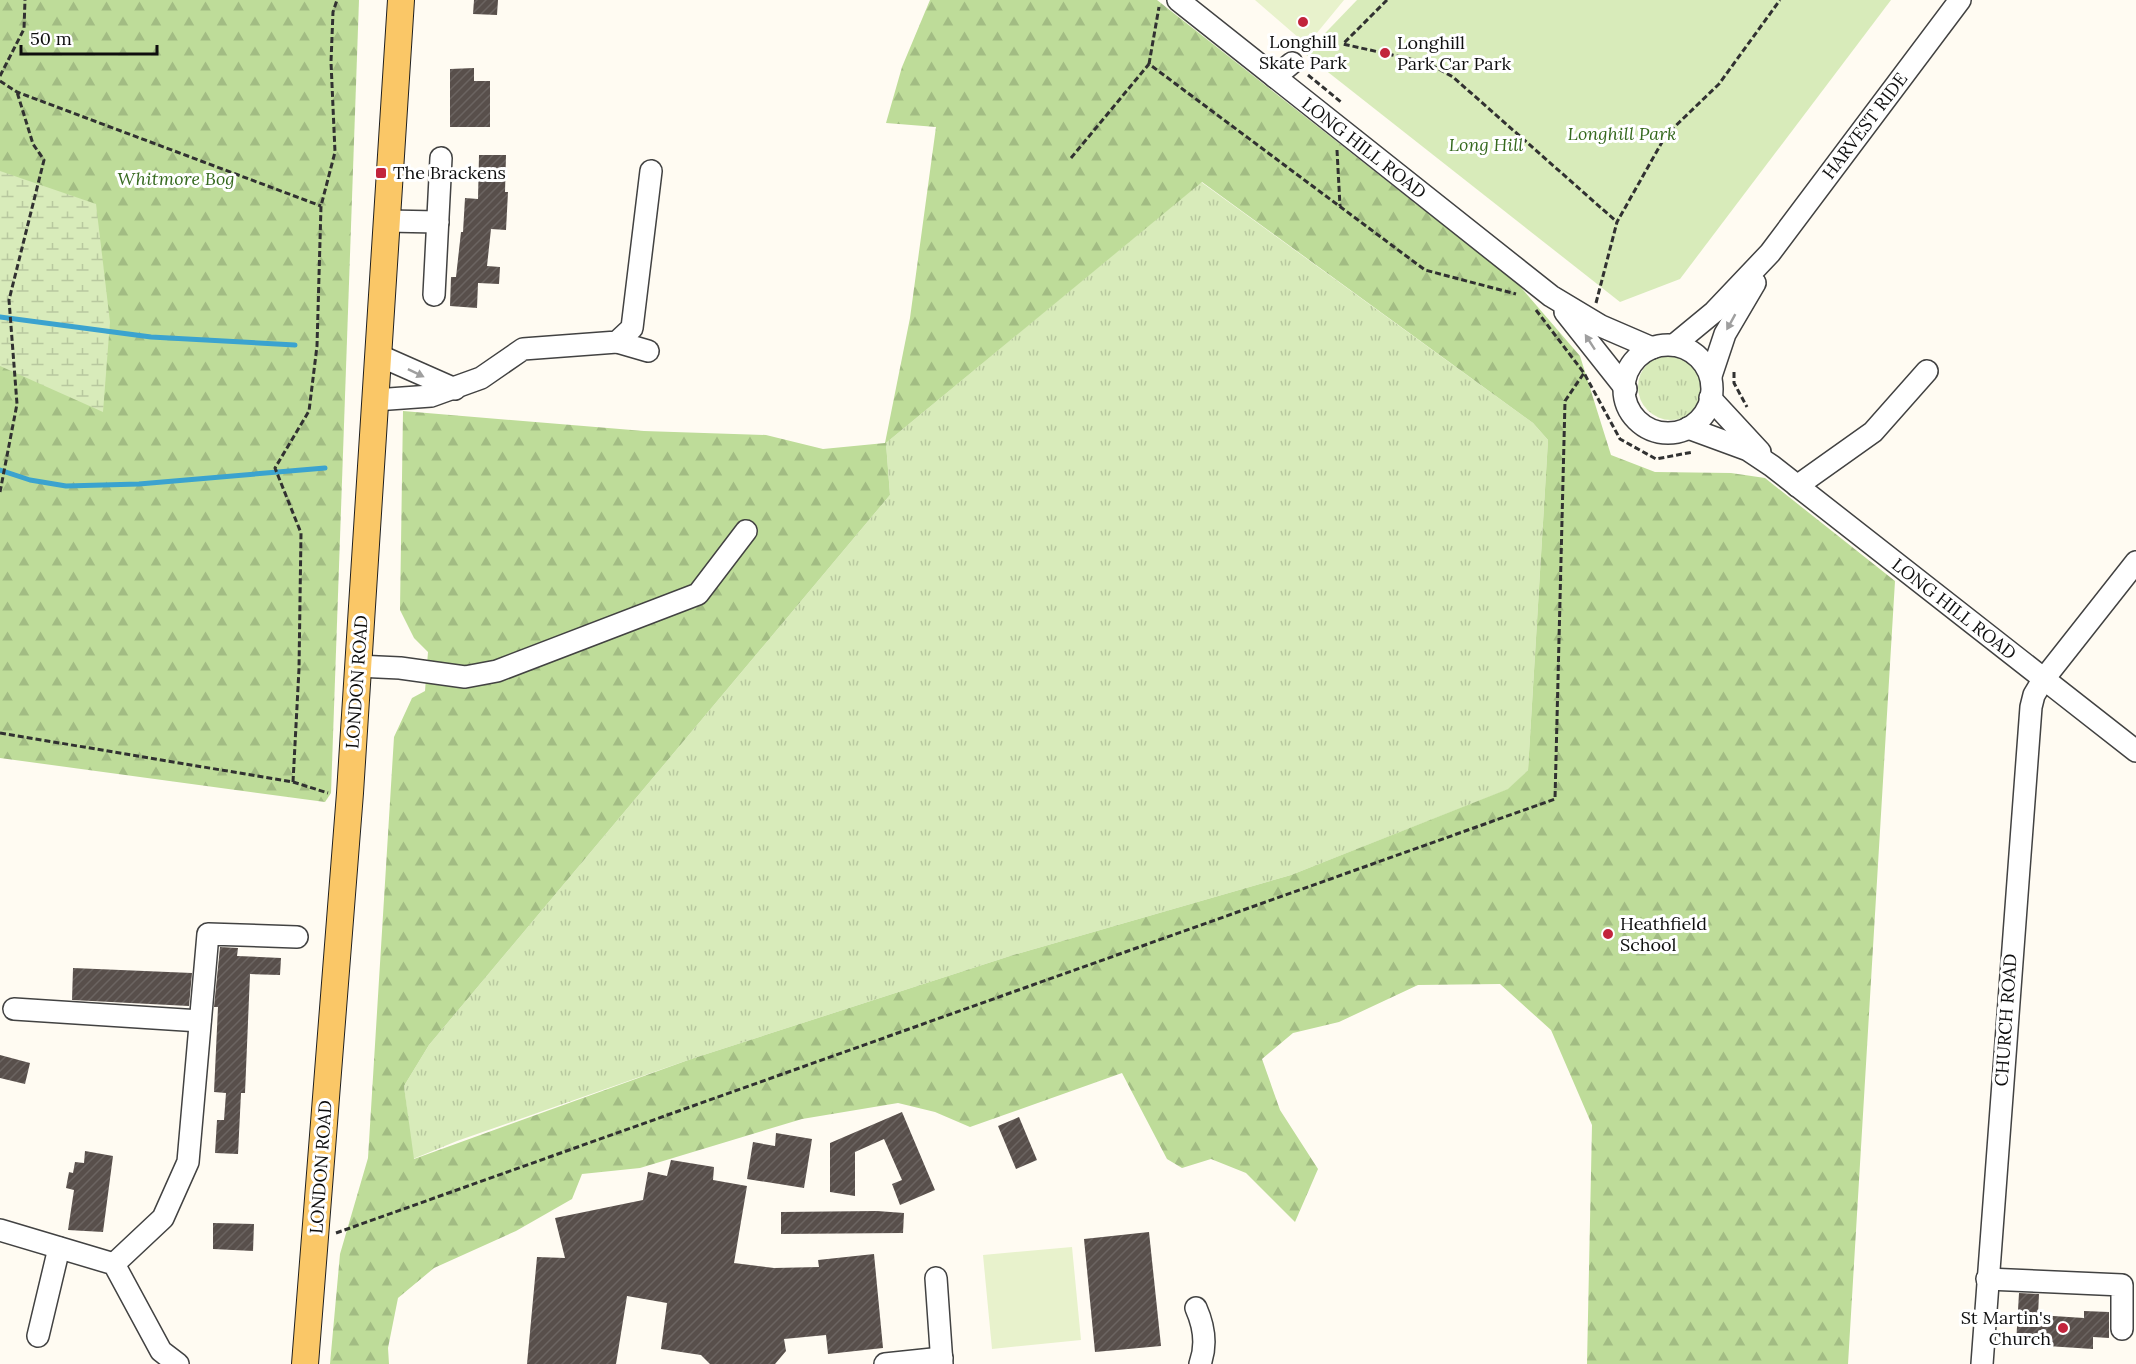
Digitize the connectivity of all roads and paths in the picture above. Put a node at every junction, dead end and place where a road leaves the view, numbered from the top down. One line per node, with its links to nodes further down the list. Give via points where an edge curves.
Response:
1 (25, 0): 11 (path, via 24,29)
2 (337, 0): 19 (path, via 331,62 335,152)
3 (401, 0): 21 (main road, LONDON ROAD)
4 (1160, 0): 10 (path)
5 (1178, 0): 12 (street, LONG HILL ROAD)
6 (1387, 0): 23 (path, via 1343,44 1428,63 1453,76)
7 (1780, 0): 23 (path, via 1719,84 1666,135)
8 (1960, 0): 24 (street, HARVEST RIDE)
9 (1292, 63): 12 (street)
10 (1149, 64): 17 (path); 20 (path)
11 (0, 76)
12 (1275, 77): 15 (street, LONG HILL ROAD)
13 (0, 81): 14 (path)
14 (17, 92): 19 (path); 47 (path, via 33,144 44,160 9,300 17,404)
15 (1335, 124): 20 (path); 27 (street, LONG HILL ROAD)
16 (441, 158): 22 (street)
17 (1071, 158)
18 (651, 171): 29 (street, via 632,328)
19 (321, 206): 54 (path, via 317,346 309,411 275,468 301,533)
20 (1340, 207): 26 (path, via 1425,270)
21 (387, 221): 22 (street); 33 (main road, LONDON ROAD)
22 (438, 222): 25 (street)
23 (1617, 222): 28 (path)
24 (1770, 253): 30 (street, HARVEST RIDE, via 1714,312); 37 (street, HARVEST RIDE, one-way to 37, via 1725,334)
25 (434, 295)
26 (1525, 296)
27 (1541, 300): 31 (street, LONG HILL ROAD); 36 (path); 39 (street, LONG HILL ROAD, one-way to 27, via 1583,332)
28 (1594, 310)
29 (617, 342): 32 (street); 38 (street, via 524,349 481,378)
30 (1674, 345): 31 (street); 37 (street, via 1697,355)
31 (1652, 348): 39 (street, via 1632,363)
32 (648, 351)
33 (378, 355): 38 (street, one-way to 38); 41 (main road, LONDON ROAD)
34 (1733, 367): 42 (path, via 1734,383)
35 (1928, 371): 46 (street, via 1873,432)
36 (1584, 373): 44 (path, via 1620,439 1656,459); 60 (path, via 1565,402 1555,799)
37 (1711, 376): 40 (street)
38 (455, 389): 41 (street, via 431,396)
39 (1626, 389): 43 (street, via 1629,409 1645,427 1667,433)
40 (1710, 398): 43 (street, via 1705,413); 45 (street, LONG HILL ROAD)
41 (375, 400): 50 (main road, LONDON ROAD)
42 (1748, 409)
43 (1688, 428): 45 (street, LONG HILL ROAD, via 1748,450)
44 (1703, 452)
45 (1772, 466): 46 (street, LONG HILL ROAD)
46 (1797, 486): 51 (street, LONG HILL ROAD)
47 (0, 492)
48 (746, 531): 50 (street, via 698,594 497,671 465,677)
49 (2136, 562): 51 (street, CHURCH ROAD)
50 (357, 666): 55 (main road, LONDON ROAD)
51 (2043, 680): 53 (street, LONG HILL ROAD); 64 (street, CHURCH ROAD, via 2034,695 2028,735)
52 (0, 733): 54 (path)
53 (2136, 751)
54 (293, 782): 55 (path, via 318,791)
55 (350, 793): 70 (main road, LONDON ROAD)
56 (297, 937): 58 (street, via 208,934)
57 (14, 1009): 58 (street)
58 (200, 1022): 62 (street, via 188,1162 163,1218)
59 (0, 1230): 61 (street)
60 (335, 1233)
61 (59, 1248): 62 (street); 67 (street)
62 (114, 1264): 69 (street, via 161,1351)
63 (936, 1278): 68 (street)
64 (1987, 1279): 66 (street, via 2122,1285); 73 (street, CHURCH ROAD)
65 (1196, 1308): 72 (street, via 1204,1332 1205,1351)
66 (2122, 1329)
67 (38, 1336)
68 (942, 1361): 71 (street)
69 (178, 1364)
70 (305, 1364)
71 (885, 1364)
72 (1200, 1364)
73 (1982, 1364)

